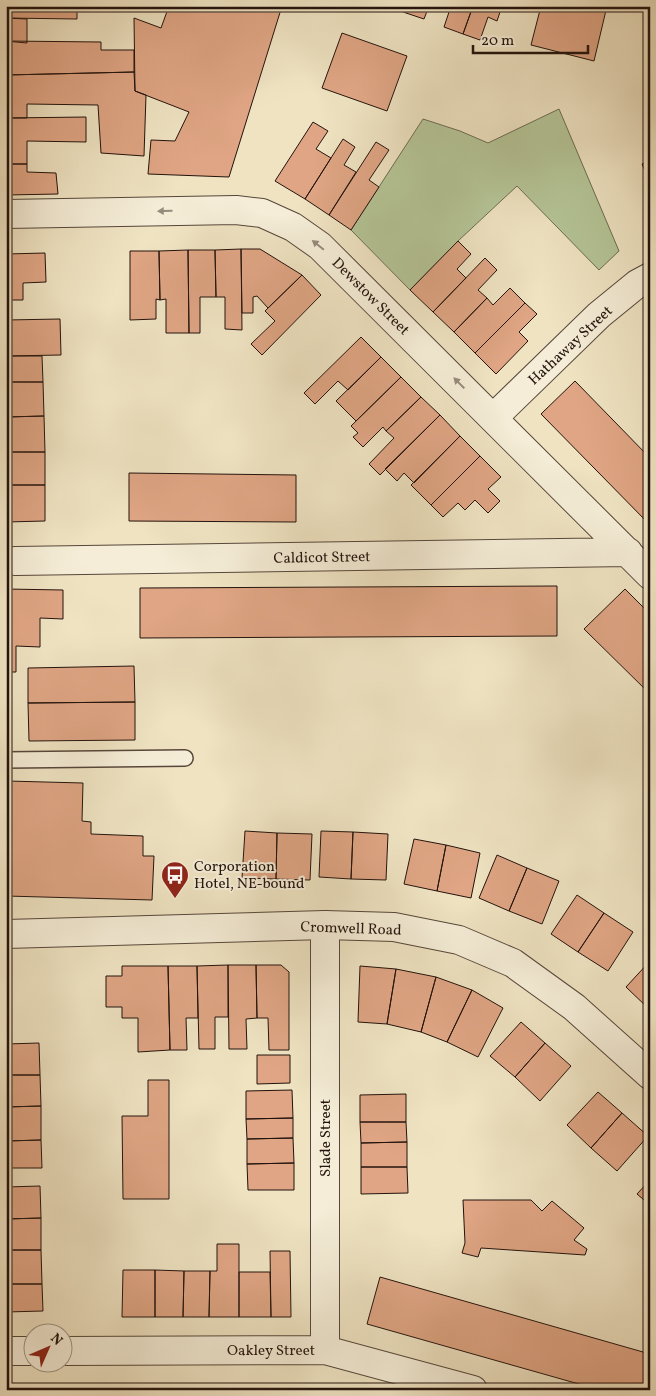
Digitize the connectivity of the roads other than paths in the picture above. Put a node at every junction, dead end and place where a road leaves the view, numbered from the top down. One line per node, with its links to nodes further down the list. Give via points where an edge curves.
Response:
1 (6, 214): 3 (street, Dewstow Street, one-way to 1, via 320,246 292,227 262,213 236,210)
2 (650, 276): 3 (street, Hathaway Street, via 599,315)
3 (493, 418): 4 (street, Dewstow Street)
4 (628, 552): 5 (street, Caldicot Street); 6 (street, Dewstow Street)
5 (15, 561)
6 (650, 575)
7 (185, 758): 8 (lane)
8 (6, 760)
9 (325, 925): 10 (street, Cromwell Road); 11 (street, Cromwell Road, via 394,928 459,940 513,963 574,1007); 12 (street, Slade Street)
10 (6, 934)
11 (650, 1075)
12 (324, 1350): 15 (street, Oakley Street); 16 (street, Oakley Street)
13 (6, 1351): 14 (street)
14 (22, 1351)
15 (72, 1351)
16 (473, 1390)

